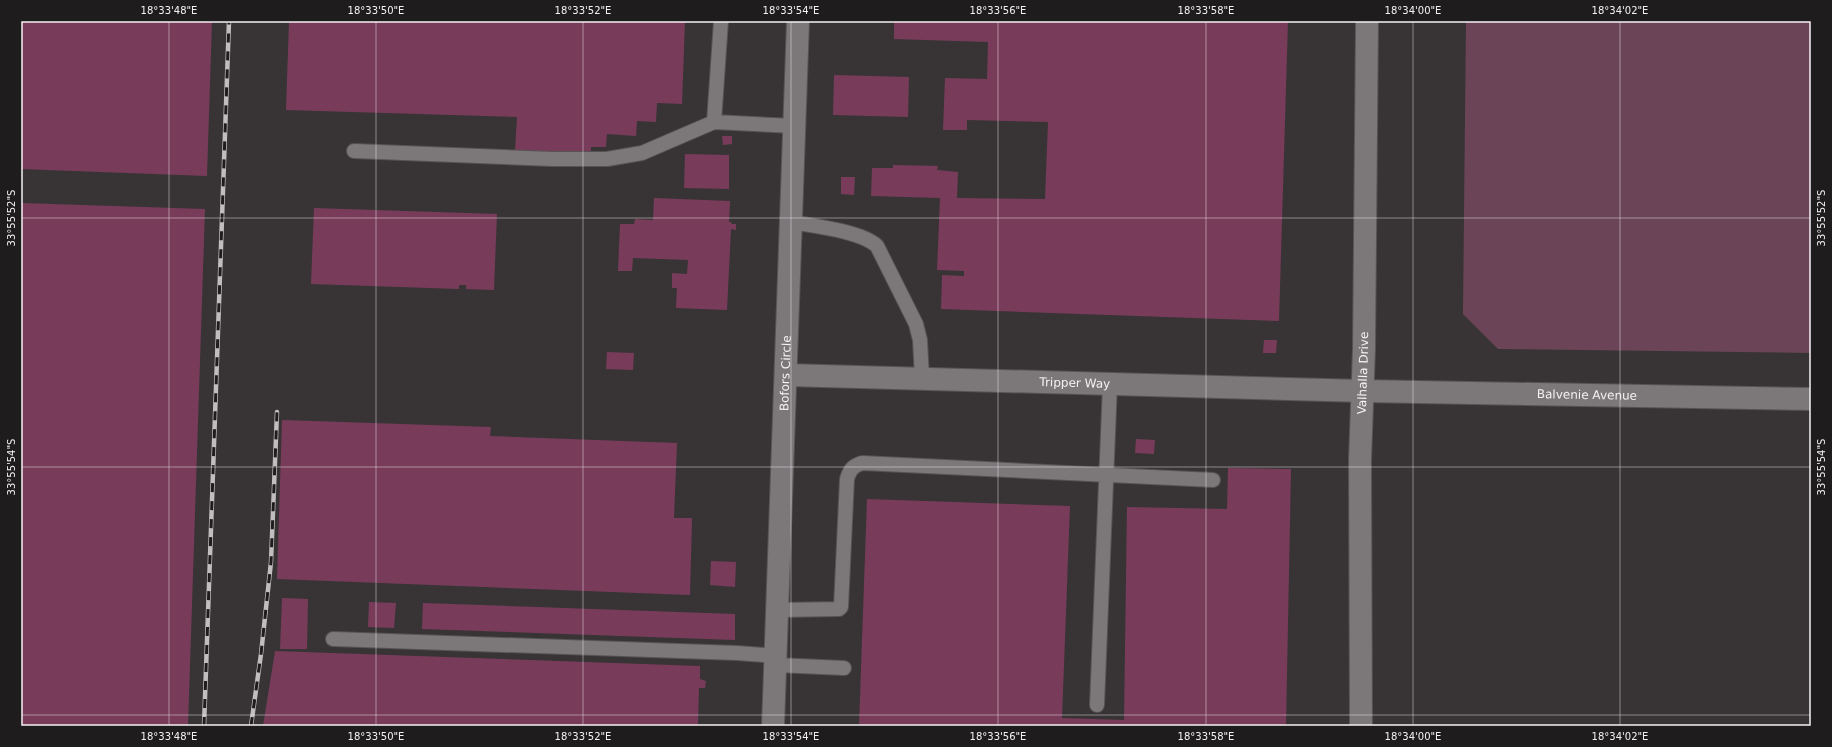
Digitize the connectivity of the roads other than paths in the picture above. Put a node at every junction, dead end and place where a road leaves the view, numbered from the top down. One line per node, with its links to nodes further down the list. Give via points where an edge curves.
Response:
1 (721, 21): 4 (lane)
2 (798, 21): 5 (street, Bofors Circle)
3 (1368, 21): 11 (street, Valhalla Drive)
4 (714, 122): 5 (lane); 6 (lane, via 642,153 607,159 552,160)
5 (794, 126): 7 (street, Bofors Circle)
6 (354, 150)
7 (792, 222): 8 (street, Bofors Circle); 9 (lane, via 831,228 871,240 877,246 916,324 920,340)
8 (787, 375): 9 (street, Tripper Way); 15 (street, Bofors Circle)
9 (922, 378): 10 (street, Tripper Way)
10 (1110, 384): 11 (street, Tripper Way); 13 (lane)
11 (1363, 391): 12 (street, Balvenie Avenue); 21 (street, Valhalla Drive, via 1360,460)
12 (1811, 398)
13 (1106, 475): 14 (lane); 15 (lane, via 862,463 855,465 847,479 841,607); 19 (lane)
14 (1213, 480)
15 (779, 610): 17 (street, Bofors Circle)
16 (333, 639): 17 (lane, via 737,653)
17 (776, 661): 18 (lane); 20 (street, Bofors Circle)
18 (844, 668)
19 (1097, 705)
20 (774, 726)
21 (1361, 726)

